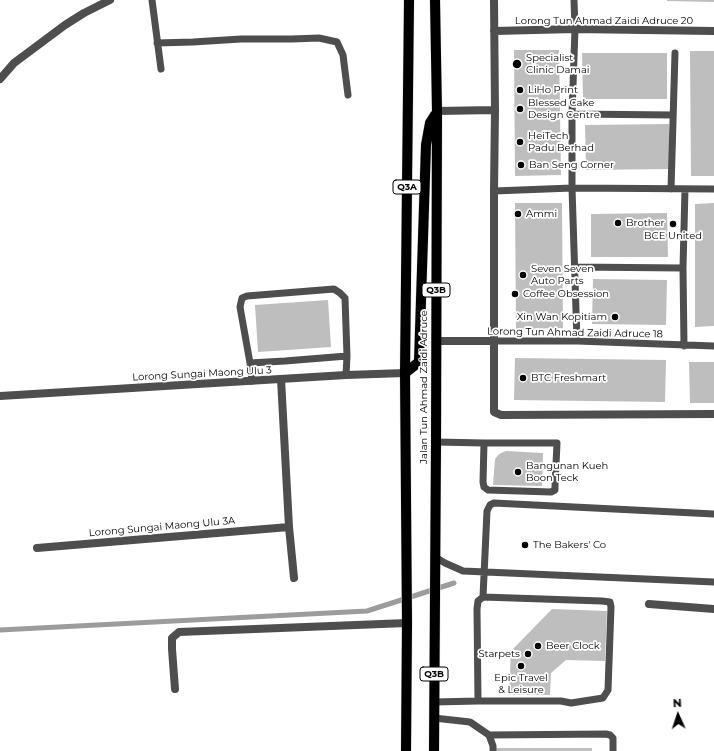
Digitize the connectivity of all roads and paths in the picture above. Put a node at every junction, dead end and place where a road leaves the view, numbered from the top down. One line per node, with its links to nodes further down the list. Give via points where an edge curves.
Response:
1 (110, 0): 13 (street, via 65,25 14,63)
2 (152, 0): 10 (lane)
3 (409, 0): 33 (main road, Jalan Tun Ahmad Zaidi Adruce / Q3A)
4 (435, 0): 16 (main road, Jalan Tun Ahmad Zaidi Adruce / Q3B)
5 (494, 0): 8 (street)
6 (574, 0): 7 (lane)
7 (575, 29): 8 (street, Lorong Tun Ahmad Zaidi Adruce 20); 9 (street, Lorong Tun Ahmad Zaidi Adruce 20); 17 (lane)
8 (494, 31): 15 (street)
9 (714, 31)
10 (157, 43): 12 (lane); 14 (lane, via 319,38 337,42 344,55)
11 (674, 53): 18 (lane)
12 (161, 68)
13 (0, 79)
14 (348, 96)
15 (495, 110): 16 (street); 23 (street)
16 (437, 111): 26 (main road, Jalan Tun Ahmad Zaidi Adruce / Q3B); 33 (main road, via 430,124 426,144 419,362)
17 (572, 114): 18 (lane); 19 (lane)
18 (673, 115): 20 (lane)
19 (572, 188): 20 (lane); 23 (lane); 24 (lane)
20 (671, 189): 21 (lane)
21 (685, 189): 22 (lane); 25 (lane)
22 (714, 189)
23 (494, 190): 27 (street)
24 (575, 267): 25 (lane); 28 (lane)
25 (683, 268): 29 (lane)
26 (436, 341): 27 (street, Lorong Tun Ahmad Zaidi Adruce 18); 39 (main road, Jalan Tun Ahmad Zaidi Adruce / Q3B)
27 (494, 341): 28 (lane, Lorong Tun Ahmad Zaidi Adruce 18); 38 (street, via 494,412 500,415)
28 (577, 341): 29 (lane, Lorong Tun Ahmad Zaidi Adruce 18)
29 (684, 346): 30 (lane, Lorong Tun Ahmad Zaidi Adruce 18)
30 (714, 346)
31 (347, 356): 32 (lane); 32 (lane, via 346,298 334,289 242,298 240,307); 34 (lane)
32 (250, 363): 36 (lane)
33 (405, 373): 34 (street, Lorong Sungai Maong Ulu 3); 51 (main road, Jalan Tun Ahmad Zaidi Adruce / Q3A)
34 (346, 375): 35 (street, Lorong Sungai Maong Ulu 3)
35 (281, 380): 36 (street, Lorong Sungai Maong Ulu 3); 42 (street)
36 (252, 381): 37 (street, Lorong Sungai Maong Ulu 3)
37 (0, 396)
38 (714, 414)
39 (436, 442): 40 (lane); 44 (main road, Jalan Tun Ahmad Zaidi Adruce / Q3B)
40 (484, 443): 40 (lane, via 556,443 555,490 488,490 483,482)
41 (714, 514): 45 (lane, via 494,503 487,511)
42 (289, 527): 43 (street, Lorong Sungai Maong Ulu 3A); 46 (street)
43 (37, 548)
44 (435, 557): 45 (lane, via 463,571); 54 (main road, Jalan Tun Ahmad Zaidi Adruce / Q3B)
45 (485, 572): 47 (lane); 48 (lane)
46 (294, 578)
47 (714, 582)
48 (483, 597): 53 (lane, via 478,601 477,610); 53 (lane, via 610,602 610,668 608,690 603,698 571,703)
49 (649, 604): 50 (street)
50 (714, 609)
51 (407, 623): 52 (street, via 179,632 172,638); 57 (main road, Jalan Tun Ahmad Zaidi Adruce / Q3A)
52 (175, 689)
53 (478, 701): 54 (lane)
54 (434, 702): 55 (main road, Jalan Tun Ahmad Zaidi Adruce / Q3B)
55 (434, 718): 56 (lane, via 470,722); 58 (main road, Jalan Tun Ahmad Zaidi Adruce / Q3B)
56 (489, 735): 59 (lane); 60 (lane, via 606,734 612,738)
57 (406, 751)
58 (434, 751)
59 (493, 751)
60 (613, 751)

